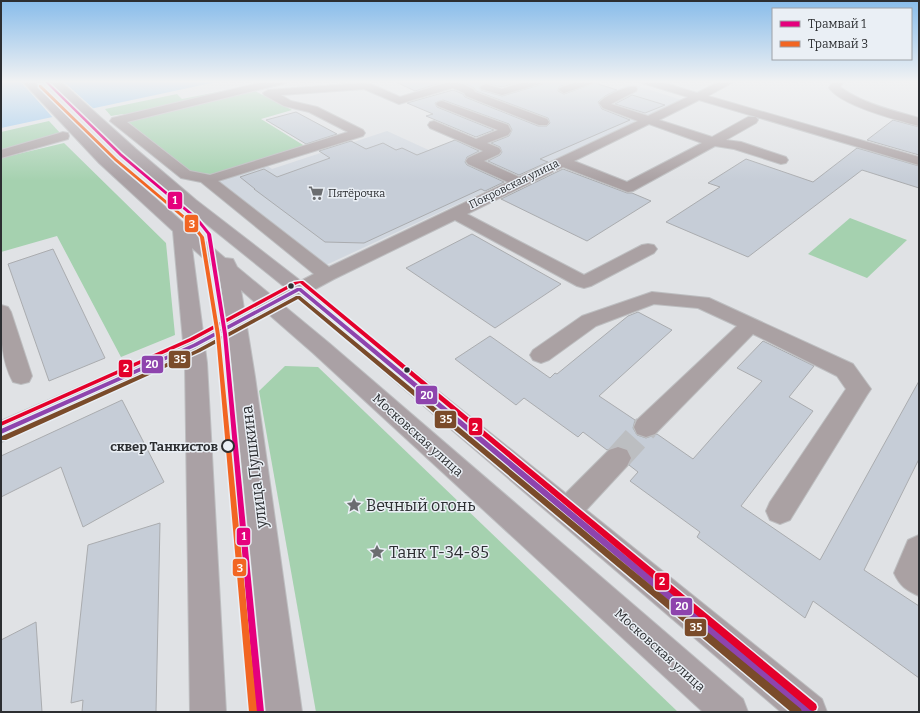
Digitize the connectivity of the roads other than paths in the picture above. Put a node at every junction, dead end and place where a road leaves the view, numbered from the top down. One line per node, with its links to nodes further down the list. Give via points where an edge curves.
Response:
1 (59, 114): 27 (main road, Московская улица, via 104,160)
2 (90, 114): 26 (main road, via 130,152)
3 (147, 114): 23 (street, via 116,122 186,175)
4 (323, 114): 23 (street, via 359,133)
5 (469, 114): 18 (street, via 505,130)
6 (523, 114): 13 (street)
7 (631, 114): 11 (street)
8 (660, 114): 11 (street, Покровская улица)
9 (768, 114): 22 (street)
10 (893, 114): 14 (street)
11 (648, 120): 17 (street); 21 (street, Покровская улица)
12 (752, 120): 17 (street)
13 (543, 122)
14 (919, 122)
15 (434, 125): 18 (street)
16 (64, 136): 19 (street)
17 (713, 142): 20 (street, via 736,145); 21 (street, via 628,188)
18 (477, 143): 24 (street, via 494,151 473,161)
19 (1, 154)
20 (781, 160)
21 (562, 161): 24 (street, Покровская улица)
22 (919, 161)
23 (208, 180): 30 (street)
24 (519, 182): 25 (street, Покровская улица)
25 (454, 213): 28 (street, via 584,282); 30 (street, Покровская улица)
26 (216, 223): 29 (main road, улица Пушкина, via 224,245); 31 (main road)
27 (181, 230): 29 (main road, Московская улица); 36 (main road)
28 (648, 249)
29 (228, 269): 32 (main road, Московская улица); 34 (main road, улица Пушкина)
30 (326, 274): 31 (street, Покровская улица)
31 (299, 289): 32 (street, Покровская улица); 43 (main road)
32 (270, 304): 34 (street, Покровская улица); 48 (main road, Московская улица)
33 (1, 312): 38 (street)
34 (237, 322): 36 (street, Покровская улица); 47 (main road, улица Пушкина)
35 (751, 324): 37 (street, via 702,302 652,298 589,321); 39 (street); 42 (street, via 844,370 859,389)
36 (194, 345): 40 (street, Покровская улица); 46 (main road)
37 (541, 355)
38 (21, 376)
39 (646, 427)
40 (1, 432)
41 (618, 458): 43 (street)
42 (780, 510)
43 (567, 512): 49 (main road)
44 (919, 550): 45 (street, via 910,573)
45 (919, 580)
46 (208, 712)
47 (284, 712)
48 (730, 712)
49 (809, 712)

